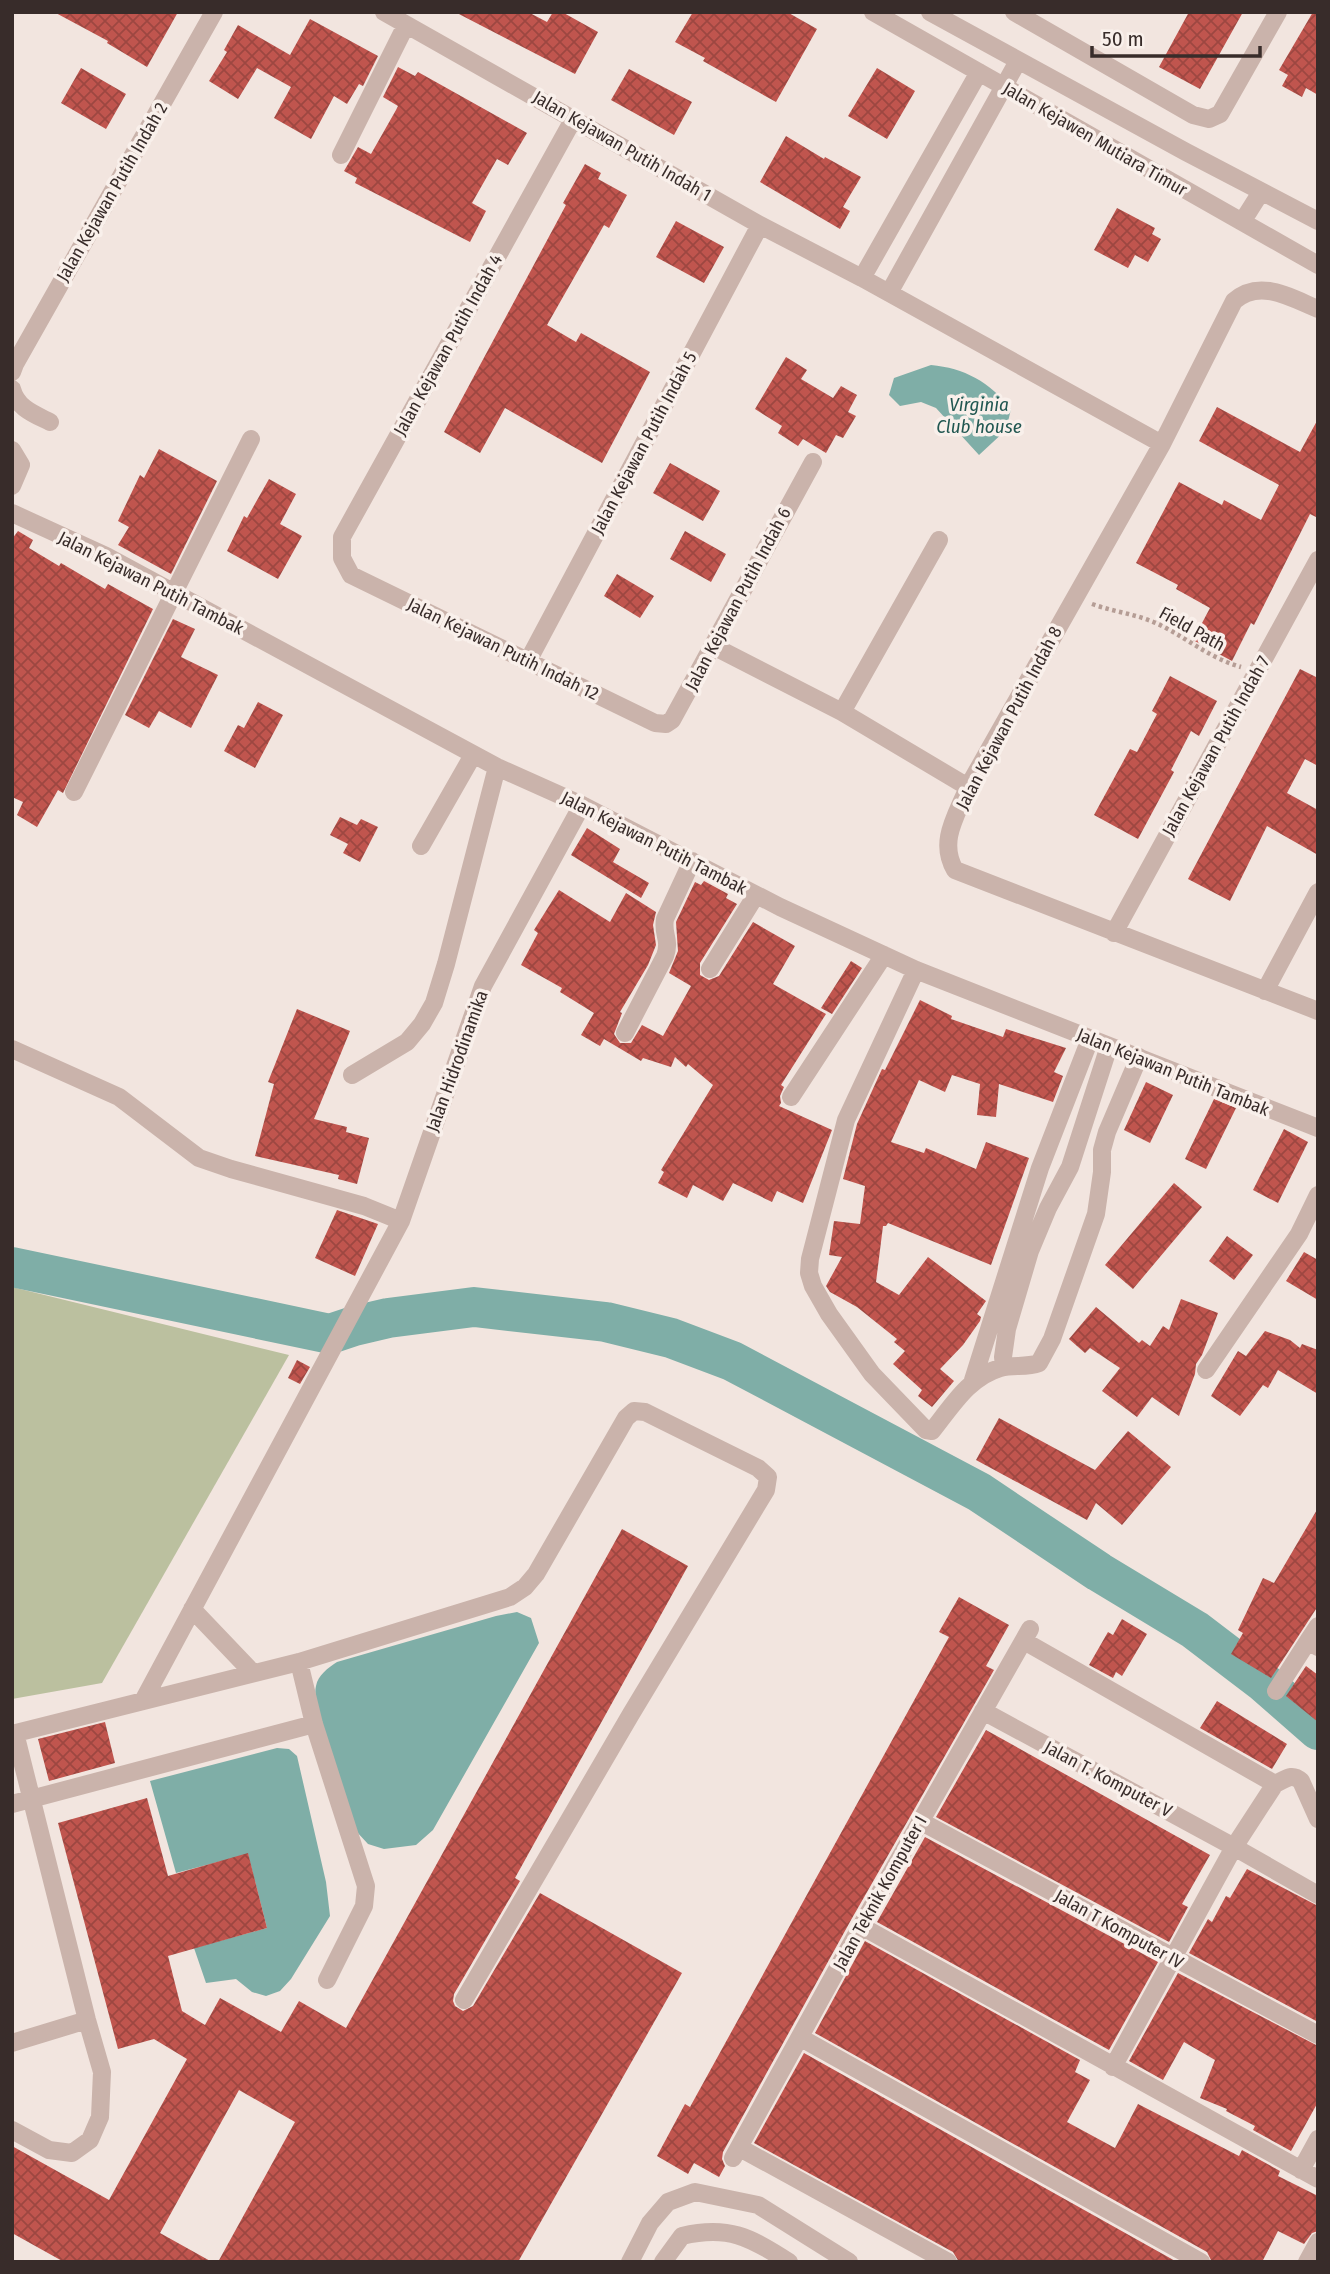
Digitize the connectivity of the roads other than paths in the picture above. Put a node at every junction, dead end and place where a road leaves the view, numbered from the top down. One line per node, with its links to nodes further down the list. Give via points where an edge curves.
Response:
1 (214, 12): 21 (street, Jalan Kejawan Putih Indah 2)
2 (384, 12): 7 (street, Jalan Kejawan Putih Indah 1)
3 (873, 12): 9 (street, Jalan Kejawen Mutiara Timur)
4 (930, 12): 8 (street, Jalan Kejawen Mutiara Timur)
5 (1278, 12): 6 (street, via 1220,114 1209,119 1193,115)
6 (1019, 13)
7 (406, 26): 11 (street, Jalan Kejawan Putih Indah 1); 12 (street)
8 (1018, 61): 10 (street); 13 (street, Jalan Kejawen Mutiara Timur)
9 (979, 72): 10 (street, Jalan Kejawen Mutiara Timur); 18 (street)
10 (1004, 87): 15 (street, Jalan Kejawen Mutiara Timur); 19 (street)
11 (574, 118): 16 (street, Jalan Kejawan Putih Indah 1); 32 (street, Jalan Kejawan Putih Indah 4, via 342,537 342,558)
12 (341, 155)
13 (1261, 192): 14 (street, Jalan Kejawen Mutiara Timur); 15 (street)
14 (1318, 221)
15 (1242, 222): 17 (street, Jalan Kejawen Mutiara Timur)
16 (760, 225): 18 (street, Jalan Kejawan Putih Indah 1); 35 (street, Jalan Kejawan Putih Indah 5)
17 (1318, 265)
18 (862, 278): 19 (street, Jalan Kejawan Putih Indah 1)
19 (889, 293): 25 (street, Jalan Kejawan Putih Indah 1)
20 (1318, 309): 25 (street, Jalan Kejawan Putih Indah 8, via 1267,290 1244,293 1234,301)
21 (12, 372)
22 (12, 390): 23 (street, via 24,408)
23 (50, 422)
24 (251, 439): 33 (street)
25 (1162, 444): 40 (street, Jalan Kejawan Putih Indah 8)
26 (12, 450): 28 (street, via 20,465)
27 (813, 461): 34 (street, Jalan Kejawan Putih Indah 6)
28 (12, 486)
29 (16, 521): 33 (street, Jalan Kejawan Putih Tambak, via 106,556)
30 (939, 540): 36 (street)
31 (1318, 560): 47 (street, Jalan Kejawan Putih Indah 7)
32 (351, 575): 35 (street, Jalan Kejawan Putih Indah 12)
33 (173, 592): 38 (street, Jalan Kejawan Putih Tambak); 41 (street)
34 (713, 646): 36 (street); 37 (street, Jalan Kejawan Putih Indah 6, via 672,720)
35 (528, 661): 37 (street, Jalan Kejawan Putih Indah 12)
36 (842, 712): 40 (street)
37 (655, 723)
38 (473, 755): 39 (street, Jalan Kejawan Putih Tambak); 43 (street)
39 (497, 767): 42 (street, Jalan Kejawan Putih Tambak); 58 (street, via 434,1003 407,1042)
40 (968, 787): 47 (street, Jalan Kejawan Putih Indah 8, via 948,839 947,857 955,870)
41 (74, 792)
42 (582, 805): 44 (street, Jalan Kejawan Putih Tambak); 64 (street, Jalan Hidrodinamika, via 483,986)
43 (421, 846)
44 (692, 861): 46 (street, Jalan Kejawan Putih Tambak); 53 (street, via 665,919 669,945 665,956)
45 (1318, 892): 51 (street)
46 (756, 895): 48 (street, Jalan Kejawan Putih Tambak); 49 (street)
47 (1114, 933): 51 (street, Jalan Kejawan Putih Indah 8)
48 (884, 955): 50 (street, Jalan Kejawan Putih Tambak); 59 (street)
49 (710, 969)
50 (916, 970): 54 (street, Jalan Kejawan Putih Tambak); 67 (street, via 846,1121 809,1273 830,1314 872,1374 926,1430 932,1430)
51 (1265, 991): 52 (street, Jalan Kejawan Putih Indah 8)
52 (1318, 1011)
53 (625, 1033)
54 (1090, 1039): 55 (street, Jalan Kejawan Putih Tambak); 67 (street, via 1040,1168)
55 (1110, 1046): 57 (street, Jalan Kejawan Putih Tambak); 61 (street)
56 (12, 1049): 64 (street, via 119,1097 199,1158)
57 (1139, 1057): 60 (street, Jalan Kejawan Putih Tambak); 62 (street, via 1107,1132)
58 (352, 1075)
59 (791, 1097)
60 (1318, 1128)
61 (1070, 1167): 62 (street); 65 (street, via 1030,1251 1007,1329)
62 (1101, 1172): 65 (street, via 1096,1214 1052,1339 1039,1363)
63 (1318, 1195): 66 (street, via 1299,1234)
64 (401, 1221): 68 (street, Jalan Hidrodinamika)
65 (1004, 1366): 67 (street)
66 (1206, 1370)
67 (973, 1380)
68 (192, 1609): 71 (street); 73 (street, Jalan Hidrodinamika)
69 (1315, 1638): 72 (street)
70 (299, 1662): 71 (street); 75 (street); 87 (street, via 510,1597 525,1587 634,1411 645,1412 768,1476 766,1490)
71 (253, 1673): 73 (street)
72 (1276, 1691)
73 (143, 1701): 76 (street)
74 (982, 1711): 77 (street, Jalan Teknik Komputer I, via 1027,1635); 81 (street, Jalan Teknik Komputer I); 82 (street, Jalan T. Komputer V)
75 (314, 1724): 78 (street); 86 (street, via 366,1886 364,1906)
76 (14, 1733): 78 (street)
77 (1275, 1784): 80 (street, via 1293,1776 1301,1781); 82 (street)
78 (33, 1798): 79 (street); 88 (street)
79 (12, 1804)
80 (1318, 1819)
81 (920, 1821): 84 (street, Jalan Teknik Komputer I); 85 (street, Jalan T Komputer IV)
82 (1234, 1847): 83 (street, Jalan T. Komputer V); 85 (street)
83 (1318, 1895)
84 (861, 1926): 90 (street, Jalan Teknik Komputer I); 92 (street)
85 (1172, 1958): 89 (street, Jalan T Komputer IV); 92 (street)
86 (327, 1980)
87 (464, 2000)
88 (87, 2020): 91 (street); 93 (street, via 102,2073 100,2117 90,2140 72,2153 49,2150)
89 (1318, 2035)
90 (801, 2038): 102 (street, Jalan Teknik Komputer I, via 737,2153); 103 (street)
91 (12, 2043)
92 (1113, 2067): 95 (street)
93 (12, 2130)
94 (1318, 2139): 95 (street)
95 (1301, 2170): 96 (street)
96 (1318, 2179)
97 (1318, 2242): 104 (street)
98 (630, 2262): 101 (street, via 650,2223 668,2202 695,2192 758,2205)
99 (663, 2262): 100 (street, via 682,2236 706,2230 734,2233)
100 (789, 2262)
101 (849, 2262)
102 (948, 2262)
103 (1201, 2262)
104 (1307, 2262)

